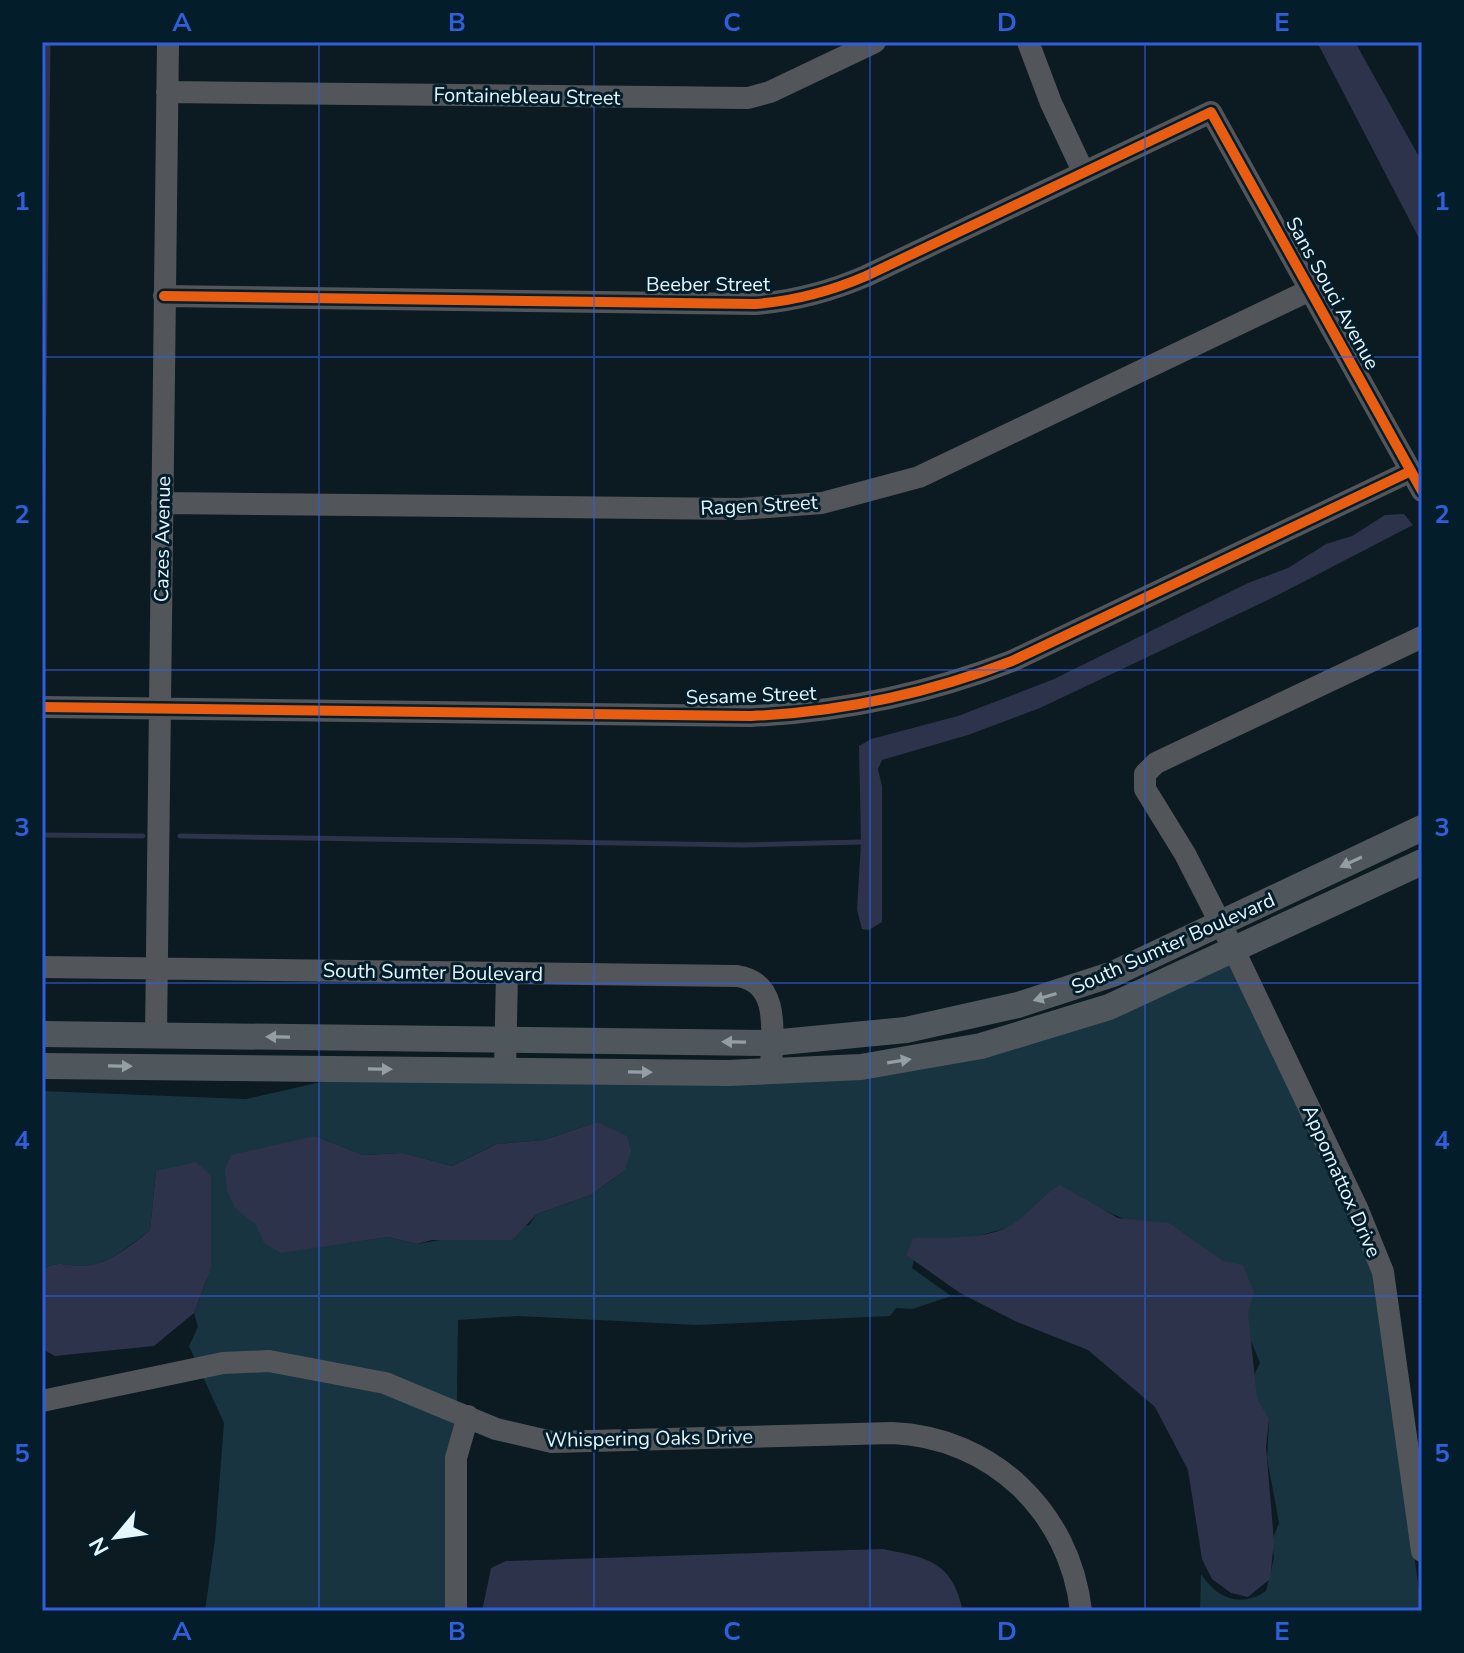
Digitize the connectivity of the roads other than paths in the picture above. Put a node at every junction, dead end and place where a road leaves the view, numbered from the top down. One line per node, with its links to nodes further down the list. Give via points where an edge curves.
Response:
1 (168, 42): 5 (street, Cazes Avenue)
2 (875, 42): 4 (street, Fontainebleau Street)
3 (1028, 42): 7 (street)
4 (835, 50): 5 (street, Fontainebleau Street, via 770,92 727,99)
5 (167, 92): 9 (street, Cazes Avenue)
6 (1211, 112): 7 (street, Beeber Street); 8 (street, Sans Souci Avenue)
7 (1083, 171): 9 (street, Beeber Street, via 866,276 787,301)
8 (1310, 290): 10 (street, Sans Souci Avenue); 12 (street, Ragen Street, via 919,477 822,503 740,509)
9 (164, 296): 12 (street, Cazes Avenue)
10 (1411, 471): 11 (street, Sans Souci Avenue); 15 (street, Sesame Street, via 1012,661 880,702 751,716)
11 (1422, 491)
12 (162, 503): 15 (street, Cazes Avenue)
13 (1422, 637): 18 (street, Appomattox Drive, via 1149,768 1145,789)
14 (42, 707): 15 (street, Sesame Street)
15 (160, 709): 21 (street, Cazes Avenue)
16 (1422, 828): 18 (main road, South Sumter Boulevard, one-way to 18)
17 (1422, 862): 19 (main road, South Sumter Boulevard)
18 (1220, 924): 19 (street, Appomattox Drive); 26 (main road, South Sumter Boulevard, one-way to 26, via 1113,974 1018,1005 906,1030)
19 (1234, 950): 29 (main road, South Sumter Boulevard, one-way to 19, via 861,1067 994,1042 1109,1007); 32 (street, Appomattox Drive, via 1383,1272)
20 (42, 967): 21 (street, South Sumter Boulevard)
21 (157, 968): 22 (street, South Sumter Boulevard); 24 (street, Cazes Avenue)
22 (507, 973): 25 (street); 26 (street, South Sumter Boulevard, via 747,977 760,984 767,997)
23 (42, 1034): 24 (main road, South Sumter Boulevard)
24 (156, 1036): 25 (main road, South Sumter Boulevard, one-way to 24)
25 (505, 1040): 26 (main road, South Sumter Boulevard, one-way to 25); 28 (street)
26 (771, 1043): 29 (street, South Sumter Boulevard)
27 (42, 1066): 28 (main road, South Sumter Boulevard, one-way to 28)
28 (505, 1070): 29 (main road, South Sumter Boulevard, one-way to 29)
29 (771, 1072)
30 (42, 1401): 31 (street, Whispering Oaks Drive, via 214,1365 269,1361 385,1383)
31 (468, 1416): 33 (street, via 456,1458); 34 (street, Whispering Oaks Drive, via 523,1437 561,1442 892,1433 942,1441 1006,1474 1043,1511 1066,1549)
32 (1422, 1551)
33 (456, 1611)
34 (1081, 1611)

